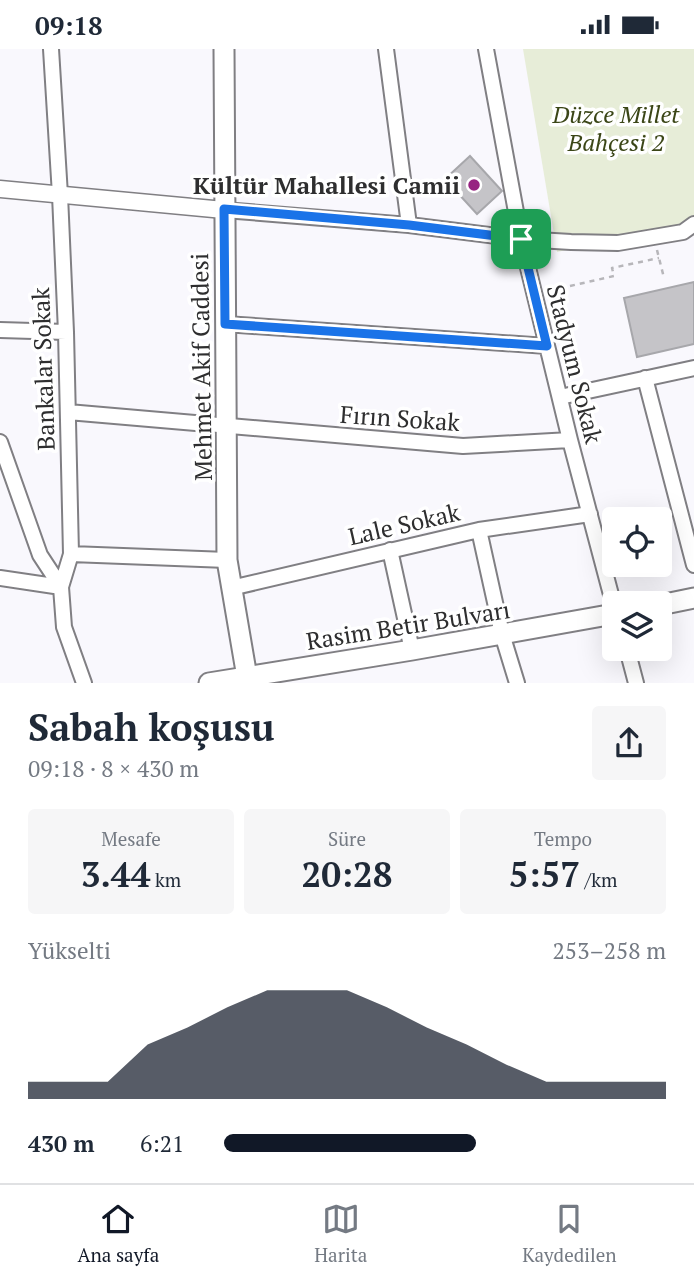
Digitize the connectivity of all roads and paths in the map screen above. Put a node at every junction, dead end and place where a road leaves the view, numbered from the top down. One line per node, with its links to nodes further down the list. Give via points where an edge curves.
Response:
1 (51, 49): 6 (street, Bankalar Sokak)
2 (224, 49): 7 (main road, Mehmet Akif Caddesi)
3 (386, 49): 9 (street)
4 (486, 49): 11 (street, Stadyum Sokak)
5 (0, 189): 6 (street)
6 (60, 195): 7 (street); 17 (street, Bankalar Sokak)
7 (224, 209): 9 (street); 15 (main road, Mehmet Akif Caddesi)
8 (694, 224): 10 (street, via 683,232)
9 (409, 225): 11 (street)
10 (654, 237): 11 (street, via 618,243); 12 (path)
11 (521, 239): 18 (street, Stadyum Sokak)
12 (659, 258): 13 (path); 14 (path, via 612,268 614,276)
13 (664, 278)
14 (570, 286)
15 (225, 324): 18 (street); 23 (main road, Mehmet Akif Caddesi)
16 (0, 330): 17 (street)
17 (66, 333): 22 (street, Bankalar Sokak)
18 (547, 346): 21 (street, Stadyum Sokak)
19 (694, 368): 20 (street)
20 (645, 379): 21 (street); 31 (street)
21 (560, 397): 24 (street, Stadyum Sokak)
22 (68, 412): 23 (street, Fırın Sokak); 29 (street, Bankalar Sokak)
23 (227, 427): 24 (street, Fırın Sokak, via 463,446); 30 (main road, Mehmet Akif Caddesi)
24 (570, 440): 26 (street, Stadyum Sokak)
25 (0, 442): 33 (street, via 40,555)
26 (590, 514): 27 (street, Lale Sokak); 35 (street, Stadyum Sokak)
27 (479, 530): 28 (street, Lale Sokak); 39 (street)
28 (390, 550): 34 (street, Lale Sokak); 40 (street)
29 (71, 554): 30 (street); 33 (street, Bankalar Sokak)
30 (227, 560): 34 (main road, Mehmet Akif Caddesi)
31 (694, 565)
32 (0, 578): 33 (street)
33 (61, 587): 43 (street, Bankalar Sokak, via 64,627)
34 (231, 588): 42 (main road, Mehmet Akif Caddesi)
35 (610, 591)
36 (694, 598): 37 (main road)
37 (672, 603)
38 (602, 616): 39 (main road, Rasim Betir Bulvarı)
39 (502, 634): 40 (main road, Rasim Betir Bulvarı); 45 (street)
40 (412, 650): 42 (main road, Rasim Betir Bulvarı)
41 (630, 661): 46 (street)
42 (247, 679): 44 (main road, Rasim Betir Bulvarı)
43 (84, 683)
44 (209, 683)
45 (517, 683)
46 (636, 683)

